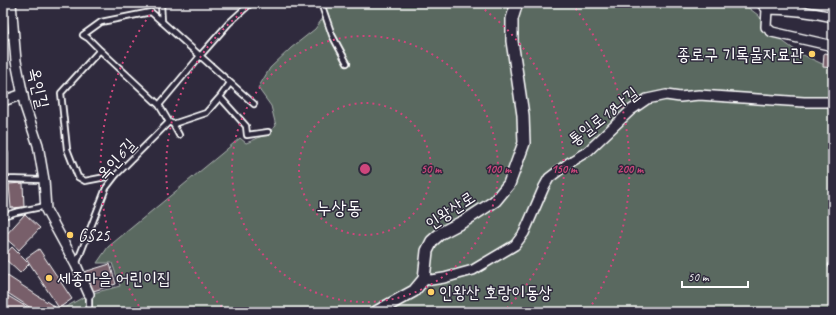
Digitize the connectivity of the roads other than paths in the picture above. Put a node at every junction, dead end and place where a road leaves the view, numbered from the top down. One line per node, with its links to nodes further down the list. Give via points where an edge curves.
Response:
1 (11, 3): 9 (street, 옥인길)
2 (161, 3): 8 (lane)
3 (251, 3): 13 (lane)
4 (322, 3): 14 (lane, via 332,35)
5 (517, 3): 32 (street, 인왕산로, via 512,19 512,41 523,115 524,143 509,184 495,201 432,241 427,251)
6 (764, 6): 7 (street); 11 (street, via 766,27 772,32)
7 (833, 17)
8 (162, 22): 12 (lane, via 151,12 101,22 82,35); 13 (lane)
9 (14, 34): 10 (lane); 16 (street, 옥인길)
10 (3, 37)
11 (833, 46)
12 (100, 50): 21 (lane); 26 (lane, via 61,93 67,149 78,177 85,181)
13 (200, 56): 15 (lane); 21 (lane)
14 (347, 63)
15 (230, 83): 17 (lane, 옥인6길); 20 (lane)
16 (23, 94): 18 (street); 28 (street, 옥인길, via 38,145)
17 (220, 97): 22 (lane, 옥인6길, via 206,113); 23 (lane, via 246,126 247,135)
18 (3, 101)
19 (833, 102): 32 (street, 통일로18나길, via 699,95 666,95 647,99 631,110 588,151 549,178 524,233 515,245 472,270 444,278)
20 (254, 104)
21 (159, 105): 22 (lane)
22 (171, 123): 24 (lane); 26 (lane, 옥인6길)
23 (268, 132)
24 (179, 135)
25 (3, 149): 27 (lane)
26 (116, 175): 31 (lane, 옥인6길, via 106,188)
27 (4, 179): 28 (lane)
28 (44, 180): 29 (street, 옥인길)
29 (46, 206): 30 (lane); 31 (street, 옥인길)
30 (3, 216)
31 (76, 265): 33 (street, 옥인길)
32 (424, 279): 35 (street, via 414,291)
33 (89, 294): 34 (lane)
34 (90, 312)
35 (376, 312)

